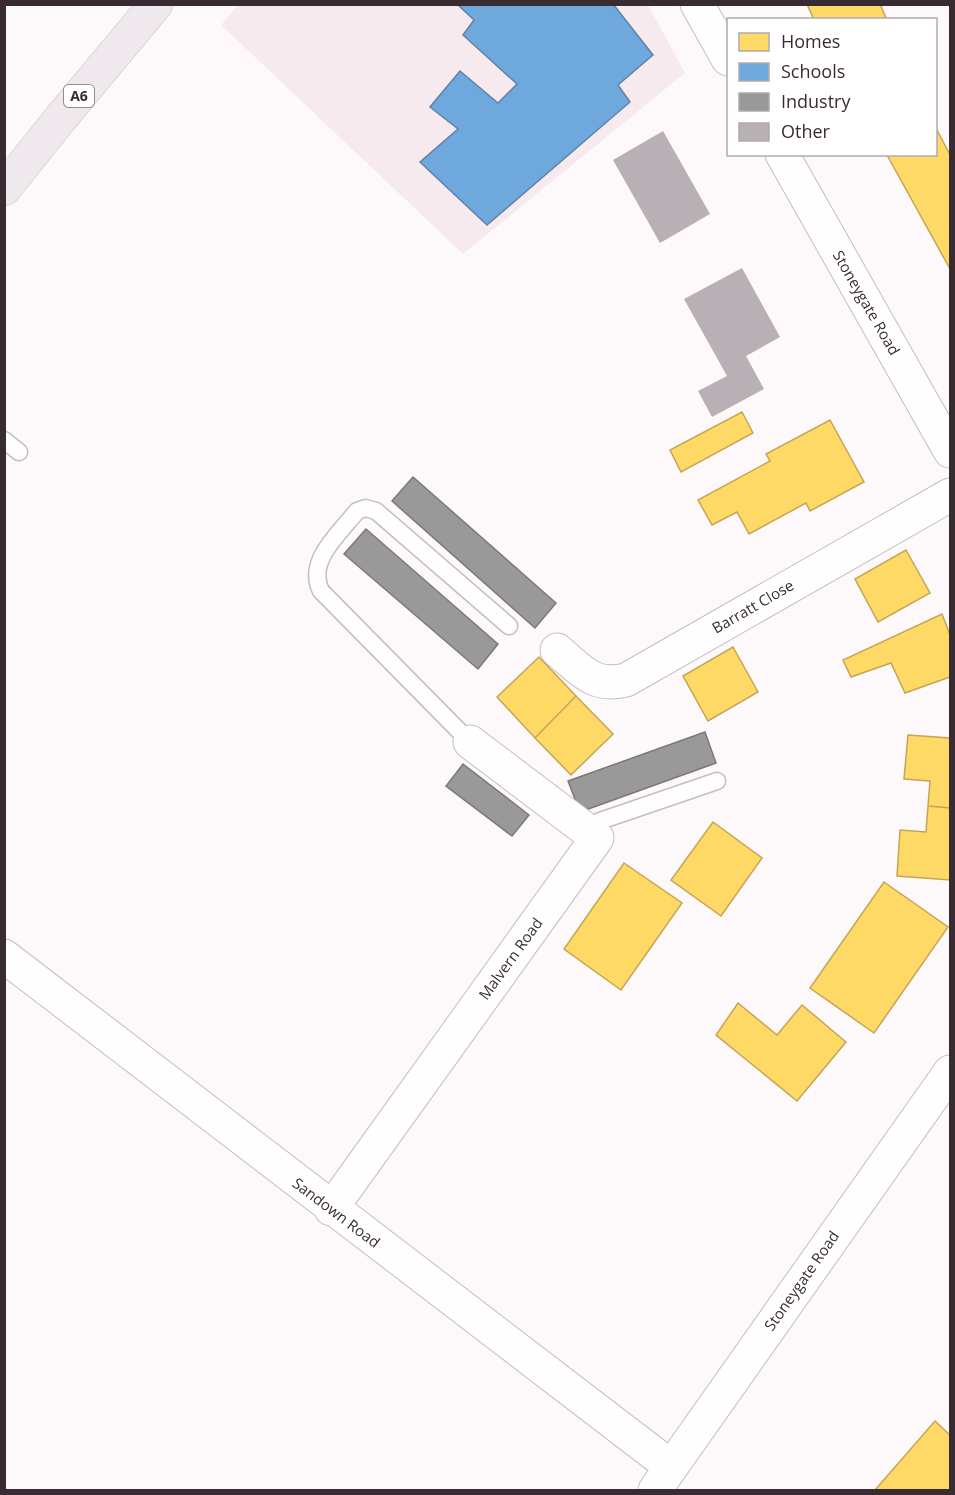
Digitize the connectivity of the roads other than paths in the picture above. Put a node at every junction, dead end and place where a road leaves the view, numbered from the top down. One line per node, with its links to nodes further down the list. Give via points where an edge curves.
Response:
1 (156, 4): 5 (main road, A6)
2 (697, 4): 3 (street)
3 (727, 56)
4 (783, 156): 7 (street, Stoneygate Road)
5 (4, 189)
6 (4, 440): 8 (lane)
7 (951, 451)
8 (19, 452)
9 (951, 495): 11 (street, Barratt Close, via 626,680 613,683 591,678)
10 (509, 626): 12 (lane, via 376,510 357,511 319,560 315,571 321,591)
11 (557, 650)
12 (470, 742): 14 (street)
13 (717, 781): 14 (lane, via 600,821)
14 (589, 832): 17 (street, Malvern Road, via 597,838)
15 (4, 956): 17 (street, Sandown Road)
16 (951, 1071): 18 (street, Stoneygate Road)
17 (332, 1209): 18 (street, Sandown Road)
18 (663, 1478)

